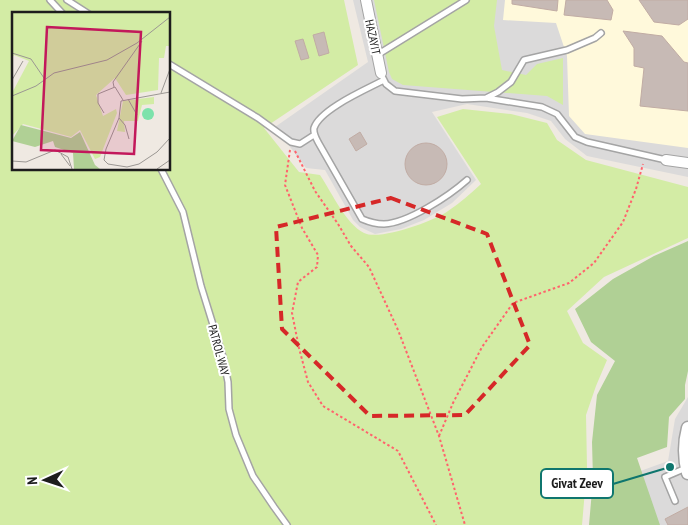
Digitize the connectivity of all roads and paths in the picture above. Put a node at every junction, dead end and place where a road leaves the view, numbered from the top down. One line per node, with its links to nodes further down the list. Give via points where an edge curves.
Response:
1 (50, 0): 5 (lane)
2 (67, 0): 6 (lane)
3 (366, 0): 8 (street, HAZAYIT)
4 (466, 0): 8 (lane)
5 (61, 12)
6 (86, 12)
7 (601, 33): 11 (lane, via 567,50 524,60 511,82)
8 (377, 55): 10 (street, HAZAYIT)
9 (170, 65): 13 (lane)
10 (383, 77): 11 (lane, via 395,92 462,99); 12 (lane, via 321,117)
11 (486, 98): 14 (lane, via 542,107 557,114 575,137)
12 (314, 134): 13 (lane, via 300,144); 18 (lane, via 354,209 369,222 385,224 410,217 452,193)
13 (291, 142): 20 (path, via 315,191 351,246 369,267 398,330); 24 (path, via 286,185 302,228 318,255 317,267 298,282 292,313 308,382 323,406 398,451)
14 (646, 155): 15 (lane); 20 (path, via 622,222 594,263 569,282 513,303 482,347)
15 (666, 160): 16 (street)
16 (688, 163)
17 (162, 170): 23 (lane, PATROL WAY, via 183,212 200,286 223,357 229,409 236,435 253,476)
18 (467, 180)
19 (688, 428): 21 (street, via 685,444)
20 (439, 436): 25 (path)
21 (687, 470): 22 (lane, via 665,477)
22 (675, 501)
23 (287, 525)
24 (436, 525)
25 (465, 525)

